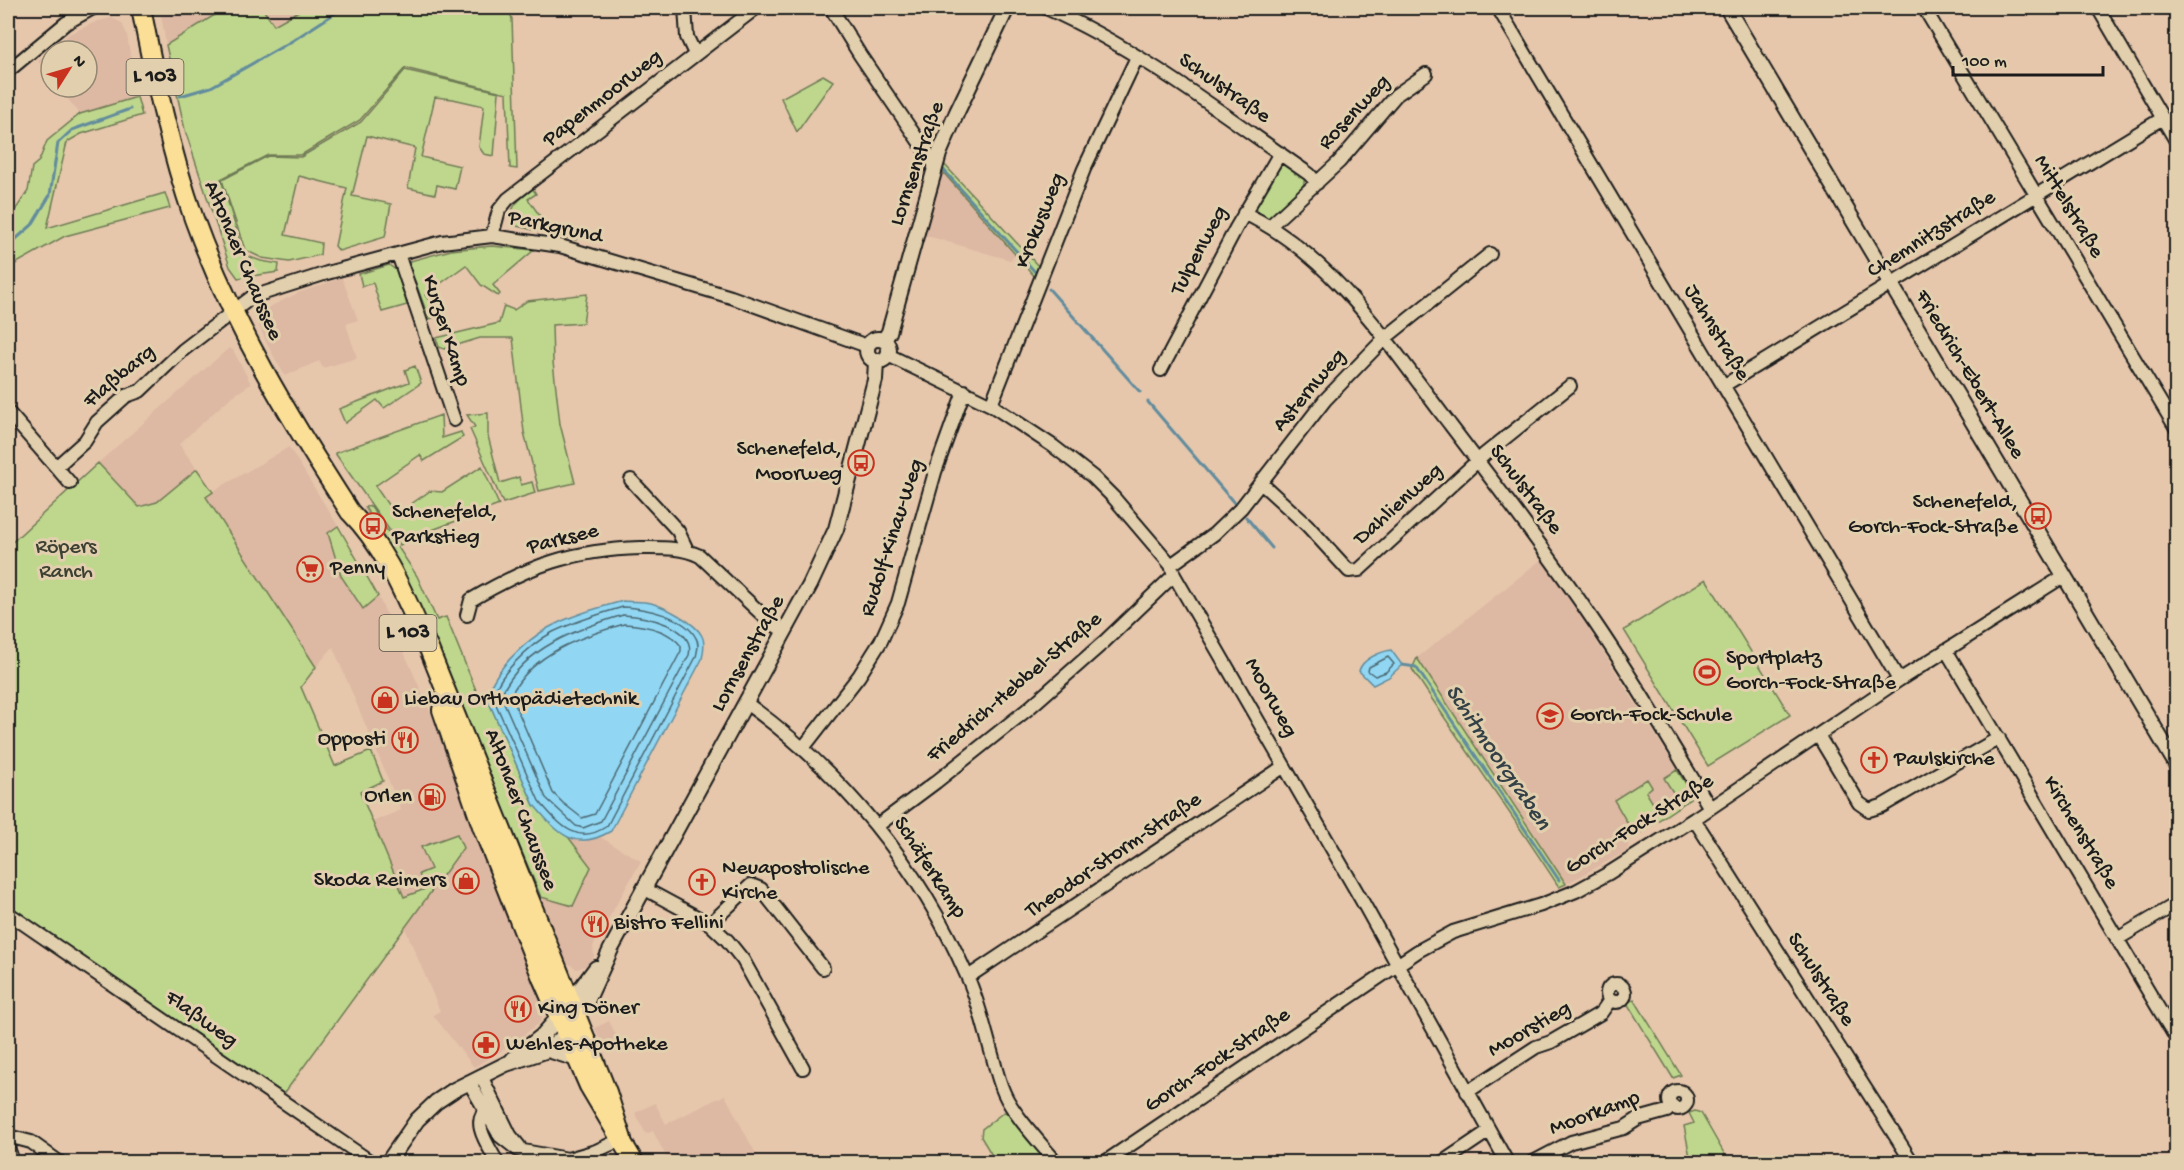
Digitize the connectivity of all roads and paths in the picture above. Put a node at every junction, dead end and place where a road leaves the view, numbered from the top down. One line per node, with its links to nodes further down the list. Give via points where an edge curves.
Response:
1 (93, 8): 14 (street, via 66,23)
2 (141, 8): 28 (main road, Altonaer Chaussee / L 103, via 171,146 195,219)
3 (685, 8): 12 (street, via 687,37)
4 (756, 8): 12 (street, Papenmoorweg)
5 (831, 8): 19 (street)
6 (1007, 8): 19 (street, Lornsenstraße)
7 (1046, 8): 13 (street, Schulstraße)
8 (1498, 8): 35 (street, Jahnstraße)
9 (1727, 8): 27 (street, Friedrich-Ebert-Allee)
10 (1924, 8): 21 (street, Mittelstraße)
11 (2098, 8): 16 (street)
12 (695, 54): 24 (street, Papenmoorweg, via 508,199)
13 (1137, 57): 18 (street, Schulstraße); 37 (street, Krokusweg, via 1084,169)
14 (8, 72)
15 (1426, 74): 20 (street, Rosenweg, via 1396,95 1340,162)
16 (2163, 118): 17 (street); 21 (street, Chemnitzstraße)
17 (2176, 141)
18 (1280, 153): 20 (street, Schulstraße); 22 (street, Tulpenweg)
19 (935, 165): 30 (street, Lornsenstraße, via 900,296)
20 (1317, 183): 23 (street)
21 (2037, 195): 27 (street, Chemnitzstraße); 40 (street, Mittelstraße)
22 (1244, 213): 23 (street, Schulstraße); 33 (street, Tulpenweg)
23 (1271, 225): 29 (street, Schulstraße, via 1310,256)
24 (492, 236): 25 (street, Parkgrund, via 442,242); 31 (street, Parkgrund, via 581,252 742,301)
25 (398, 254): 28 (street, Parkgrund, via 252,297); 39 (street, Kurzer Kamp)
26 (1490, 254): 29 (street, Asternweg)
27 (1891, 285): 35 (street, Chemnitzstraße); 49 (street, Friedrich-Ebert-Allee)
28 (233, 312): 42 (street, Flaßbarg, via 183,350 140,391 121,399); 46 (main road, Altonaer Chaussee / L 103, via 267,379)
29 (1384, 339): 41 (street, Schulstraße); 45 (street, Asternweg, via 1325,400)
30 (884, 340): 31 (street, via 874,339); 32 (street, via 888,345)
31 (867, 346): 32 (street, via 867,354)
32 (882, 358): 36 (street, Moorweg); 51 (street, Lornsenstraße, via 836,529)
33 (1161, 370)
34 (1570, 386): 41 (street, Dahlienweg)
35 (1723, 386): 53 (street, Jahnstraße)
36 (964, 391): 37 (street, Moorweg); 57 (street, Rudolf-Kinau-Weg, via 935,472 898,603 881,642)
37 (991, 405): 48 (street, Moorweg, via 1093,477)
38 (8, 412): 42 (street)
39 (454, 420)
40 (2176, 428)
41 (1478, 461): 45 (street, Dahlienweg, via 1359,570 1349,571); 60 (street, Schulstraße, via 1602,632)
42 (56, 467): 44 (street)
43 (631, 480): 47 (street, via 678,531)
44 (70, 483)
45 (1262, 484): 48 (street, Asternweg, via 1229,521)
46 (350, 512): 73 (main road, Altonaer Chaussee / L 103, via 368,530 429,649); 74 (main road, Altonaer Chaussee / L 103, via 357,535 429,679 483,829)
47 (687, 550): 50 (street, Parksee, via 607,549 543,563 471,600); 51 (street, via 700,556)
48 (1172, 570): 59 (street, Moorweg); 62 (street, Friedrich-Hebbel-Straße, via 1104,642 1028,709)
49 (2064, 576): 52 (street, Gorch-Fock-Straße); 58 (street, Friedrich-Ebert-Allee)
50 (467, 615)
51 (784, 631): 54 (street, Lornsenstraße)
52 (1946, 650): 53 (street, Gorch-Fock-Straße); 56 (street, Kirchenstraße)
53 (1899, 680): 55 (street, Gorch-Fock-Straße)
54 (746, 703): 57 (street, Schäferkamp); 63 (street, Lornsenstraße)
55 (1818, 735): 56 (street, via 1859,803 1869,810 1882,807); 60 (street, Gorch-Fock-Straße)
56 (1999, 738): 67 (street, Kirchenstraße)
57 (803, 748): 62 (street, Schäferkamp)
58 (2176, 764)
59 (1283, 767): 69 (street, Moorweg); 71 (street, Theodor-Storm-Straße)
60 (1710, 808): 61 (street, Gorch-Fock-Straße)
61 (1694, 819): 69 (street, Gorch-Fock-Straße, via 1587,886 1541,905 1453,932); 99 (street, Schulstraße)
62 (877, 826): 71 (street, Schäferkamp, via 924,894)
63 (645, 889): 66 (street); 68 (street, Lornsenstraße)
64 (2176, 903): 67 (street)
65 (8, 913): 90 (street, Flaßweg)
66 (710, 924): 70 (street, via 751,885 761,889); 79 (street, via 743,960)
67 (2119, 939): 75 (street, Kirchenstraße)
68 (611, 950): 73 (street, Lornsenstraße); 74 (street, Lornsenstraße)
69 (1398, 964): 81 (street, Moorweg); 95 (street, Gorch-Fock-Straße)
70 (823, 968)
71 (968, 977): 94 (street, Schäferkamp, via 1002,1089)
72 (1610, 1000): 81 (street, Moorstieg, via 1601,1013 1536,1047)
73 (570, 1001): 74 (main road, Altonaer Chaussee / L 103)
74 (567, 1023): 76 (street); 77 (main road, Altonaer Chaussee / L 103); 78 (street, via 542,1036); 86 (main road, Altonaer Chaussee / L 103, via 607,1092)
75 (2176, 1038)
76 (548, 1050): 77 (street); 78 (street)
77 (577, 1059): 86 (main road, Altonaer Chaussee / L 103, via 595,1098)
78 (506, 1064): 80 (street)
79 (803, 1068)
80 (475, 1079): 83 (street); 91 (street, via 436,1102 417,1120)
81 (1467, 1092): 84 (street, Moorweg)
82 (1672, 1106): 98 (street, Moorkamp, via 1624,1128 1571,1142)
83 (490, 1108): 86 (street, via 500,1136 518,1150 568,1159); 92 (street, via 480,1122 481,1131)
84 (1489, 1131): 96 (street); 97 (street, Moorweg)
85 (8, 1136): 89 (street, via 31,1142)
86 (622, 1139): 93 (main road, Altonaer Chaussee / L 103)
87 (8, 1147): 88 (street)
88 (13, 1162)
89 (59, 1162)
90 (371, 1162)
91 (388, 1162)
92 (497, 1162)
93 (634, 1162)
94 (1056, 1162)
95 (1106, 1162)
96 (1443, 1162)
97 (1507, 1162)
98 (1533, 1162)
99 (1912, 1162)

